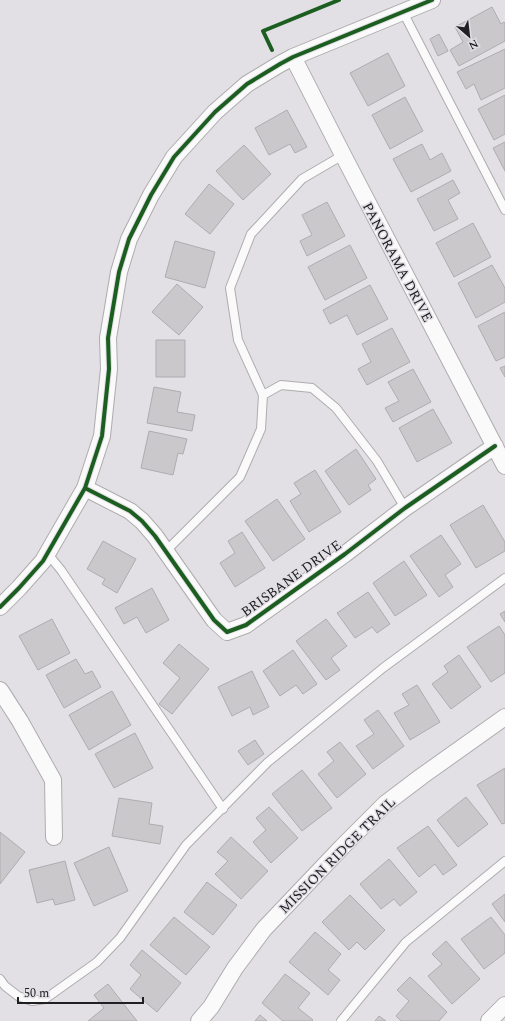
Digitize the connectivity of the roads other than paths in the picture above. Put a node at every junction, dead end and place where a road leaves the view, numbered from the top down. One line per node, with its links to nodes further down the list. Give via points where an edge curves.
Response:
1 (432, 0): 2 (street)
2 (403, 12): 3 (street); 5 (lane)
3 (293, 57): 4 (street, PANORAMA DRIVE); 9 (street, via 247,84 215,112 174,157 129,239 119,272 108,338 109,368 102,436)
4 (342, 155): 6 (lane, via 302,178 251,234 230,288 238,340); 7 (street, PANORAMA DRIVE)
5 (505, 210)
6 (263, 395): 10 (lane, via 281,385 312,388 336,408 377,461); 11 (lane, via 261,429 240,477)
7 (495, 446): 8 (street, PANORAMA DRIVE); 10 (street, BRISBANE DRIVE)
8 (505, 466)
9 (85, 488): 11 (street, BRISBANE DRIVE, via 130,511 142,521); 12 (street)
10 (405, 508): 11 (street, BRISBANE DRIVE, via 246,625 227,632 214,620)
11 (166, 551)
12 (47, 553): 14 (street, via 43,561); 17 (lane)
13 (505, 578): 17 (lane, via 377,673 268,762)
14 (0, 607)
15 (0, 690): 18 (street, via 53,780)
16 (505, 717): 22 (street, MISSION RIDGE TRAIL, via 385,804 264,929)
17 (223, 809): 20 (lane, via 186,845 120,938 97,962 44,999 32,1001 18,996)
18 (54, 837)
19 (505, 861): 23 (lane, via 406,942)
20 (0, 980)
21 (505, 1005): 24 (street)
22 (199, 1021)
23 (341, 1021)
24 (489, 1021)

